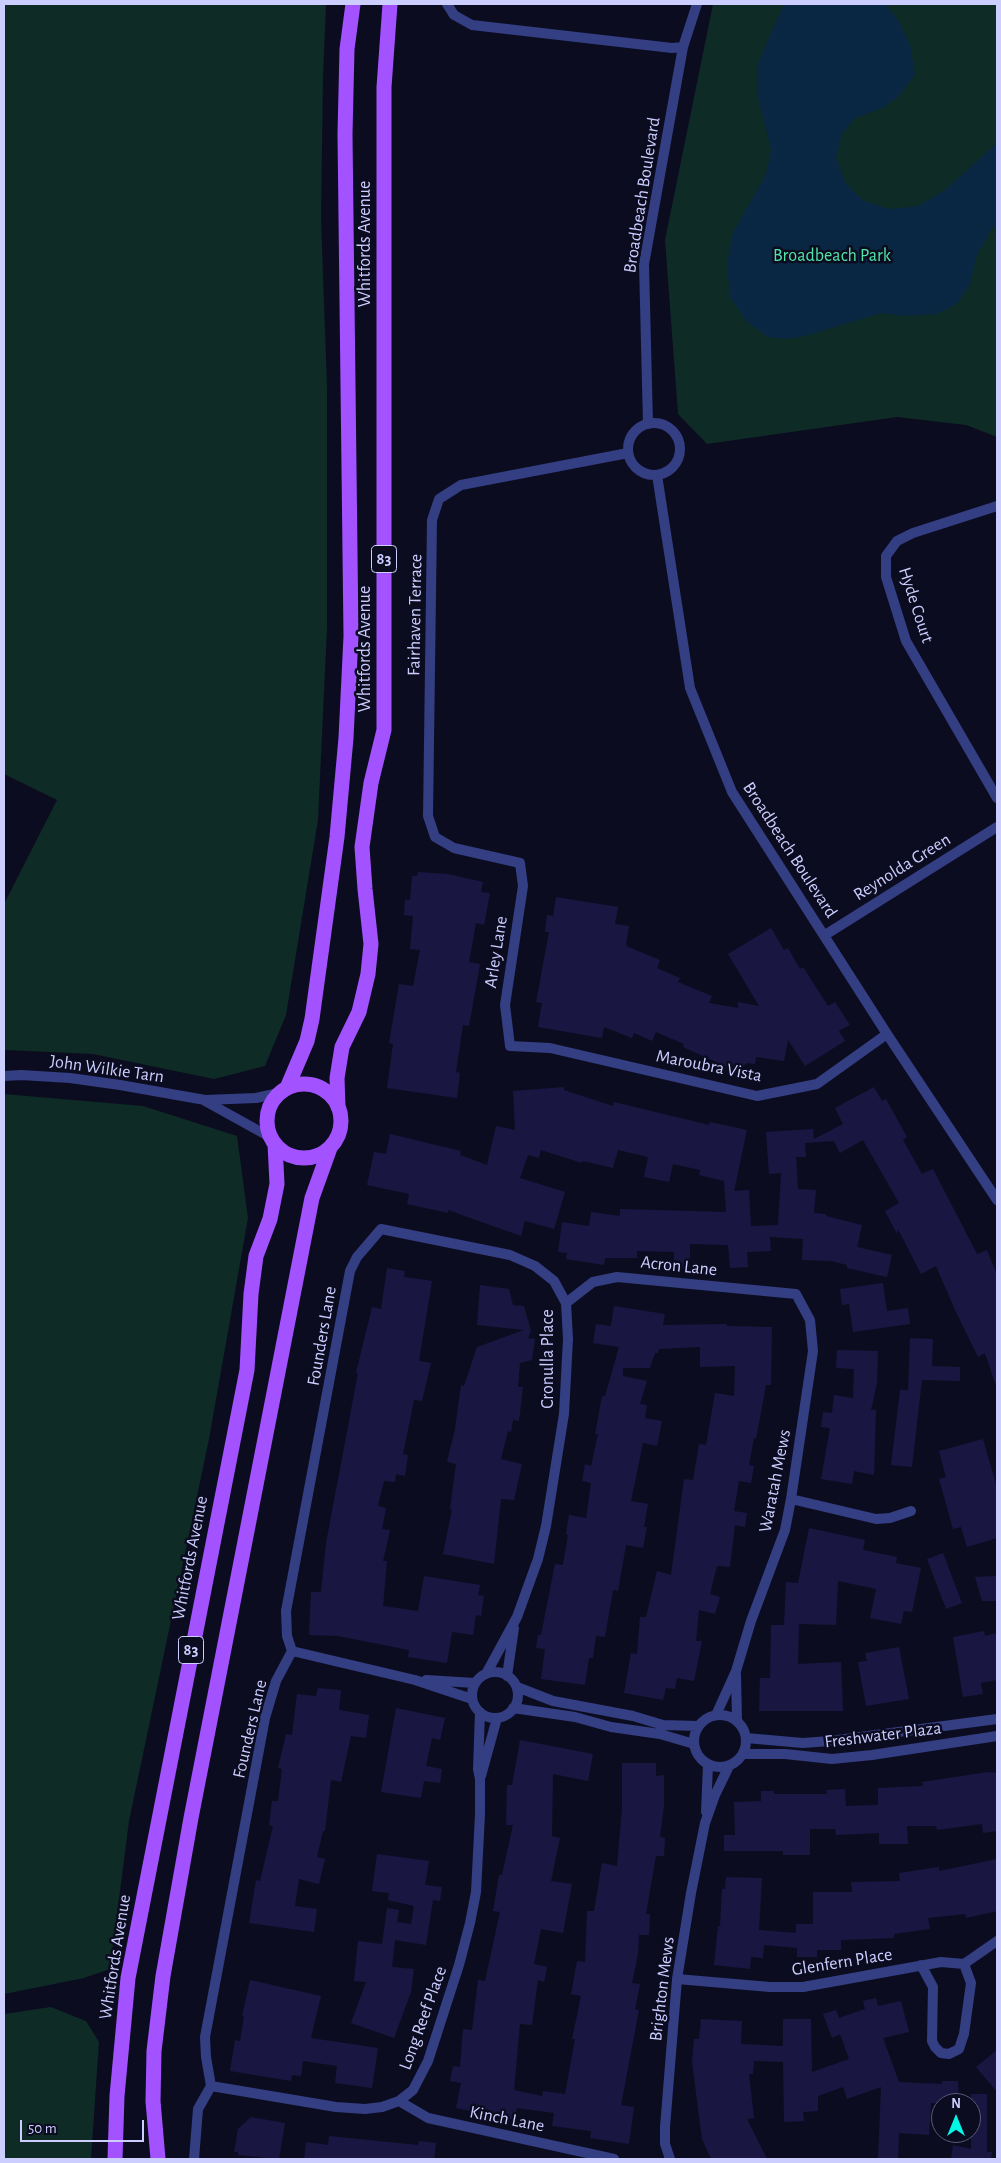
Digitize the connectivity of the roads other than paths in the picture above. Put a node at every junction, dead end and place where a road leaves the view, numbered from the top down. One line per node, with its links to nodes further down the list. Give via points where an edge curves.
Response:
1 (353, 4): 17 (main road, Whitfords Avenue / 83, via 347,50 345,134 351,636 346,738 337,837 312,1019 306,1041)
2 (390, 4): 19 (main road, Whitfords Avenue / 83, via 384,87 384,730 371,782 362,847 371,944 368,974 359,1012 342,1047 337,1078)
3 (447, 4): 5 (street, via 454,16 472,24)
4 (696, 4): 5 (street, Broadbeach Boulevard)
5 (684, 47): 6 (street, Broadbeach Boulevard, via 644,264)
6 (648, 424): 7 (street, via 631,435); 8 (street, via 666,425 679,442 678,460 673,467)
7 (628, 453): 8 (street, via 640,471); 12 (street, Fairhaven Terrace, via 461,485 439,499 432,520 428,816 435,837 454,848)
8 (657, 475): 13 (street, Broadbeach Boulevard, via 690,688 732,792)
9 (997, 506): 10 (street, Hyde Court, via 913,532 897,541 886,556 886,577 906,641)
10 (997, 798)
11 (997, 827): 13 (street, Reynolda Green)
12 (520, 863): 15 (street, Arley Lane, via 523,886 505,1005)
13 (825, 935): 14 (street, Broadbeach Boulevard)
14 (887, 1034): 15 (street, Maroubra Vista, via 817,1084 757,1096 550,1048); 22 (street, Broadbeach Boulevard)
15 (510, 1046)
16 (4, 1076): 18 (street, John Wilkie Tarn, via 70,1078)
17 (283, 1091): 18 (street, John Wilkie Tarn, via 256,1098); 19 (main road, via 298,1084 311,1085 327,1093); 20 (main road, 83, via 271,1103 267,1114)
18 (204, 1100): 20 (street, John Wilkie Tarn)
19 (338, 1107): 21 (main road, 83, via 340,1128)
20 (272, 1140): 21 (main road, via 284,1153 296,1157 320,1155); 58 (main road, Whitfords Avenue / 83, via 277,1184 270,1219 256,1256 247,1370 128,1978 118,2078)
21 (330, 1148): 59 (main road, 83, via 312,1198 163,1976 154,2052 153,2101)
22 (997, 1200)
23 (381, 1229): 25 (street, Cronulla Place, via 510,1255 534,1266 554,1281); 29 (street, Founders Lane, via 356,1257 350,1271 286,1611 287,1636)
24 (796, 1294): 25 (street, Acron Lane, via 617,1276 592,1282); 26 (street, Waratah Mews, via 810,1320 813,1351)
25 (566, 1302): 28 (street, Cronulla Place, via 568,1339 558,1456 538,1559)
26 (791, 1499): 27 (street, via 876,1519); 30 (street, Waratah Mews, via 784,1530)
27 (910, 1511)
28 (516, 1617): 31 (street, Cronulla Place); 32 (street, Cronulla Place)
29 (292, 1651): 33 (street); 56 (street, Founders Lane, via 276,1681 265,1718 229,1903 205,2037)
30 (736, 1671): 39 (street, Waratah Mews); 42 (street, Waratah Mews)
31 (486, 1674): 32 (street, via 497,1672); 34 (street)
32 (507, 1676): 35 (street)
33 (415, 1680): 34 (street); 36 (street)
34 (475, 1683): 36 (street)
35 (516, 1687): 37 (street, via 518,1696); 43 (street, via 554,1701 663,1725)
36 (472, 1699): 38 (street)
37 (514, 1708): 40 (street); 46 (street, via 660,1734)
38 (480, 1712): 40 (street); 50 (street, Long Reef Place)
39 (716, 1715): 42 (street); 43 (street)
40 (497, 1718): 50 (street, Long Reef Place)
41 (997, 1719): 45 (street, Freshwater Plaza, via 830,1741 803,1743)
42 (737, 1721): 45 (street)
43 (698, 1726): 46 (street)
44 (997, 1736): 47 (street, Freshwater Plaza, via 872,1756 832,1759)
45 (746, 1738): 47 (street)
46 (694, 1744): 48 (street, via 697,1755)
47 (743, 1754): 49 (street)
48 (708, 1765): 49 (street); 51 (street, Brighton Mews)
49 (729, 1766): 51 (street, Brighton Mews)
50 (480, 1779): 57 (street, Long Reef Place, via 477,1869 470,1923 428,2061 413,2090)
51 (706, 1823): 55 (street, Brighton Mews)
52 (997, 1941): 53 (street)
53 (964, 1964): 54 (street, Glenfern Place, via 941,1962); 54 (street, via 971,1983 964,2034 959,2049 949,2054 941,2053 932,2041 933,1987)
54 (921, 1965): 55 (street, Glenfern Place, via 804,1987)
55 (677, 1979): 62 (street, Brighton Mews, via 665,2127 665,2144)
56 (211, 2086): 57 (street, Long Reef Place, via 336,2107 365,2109); 60 (street, via 198,2109)
57 (399, 2101): 61 (street, Kinch Lane, via 428,2118)
58 (116, 2159)
59 (158, 2159)
60 (194, 2159)
61 (614, 2159)
62 (670, 2159)

